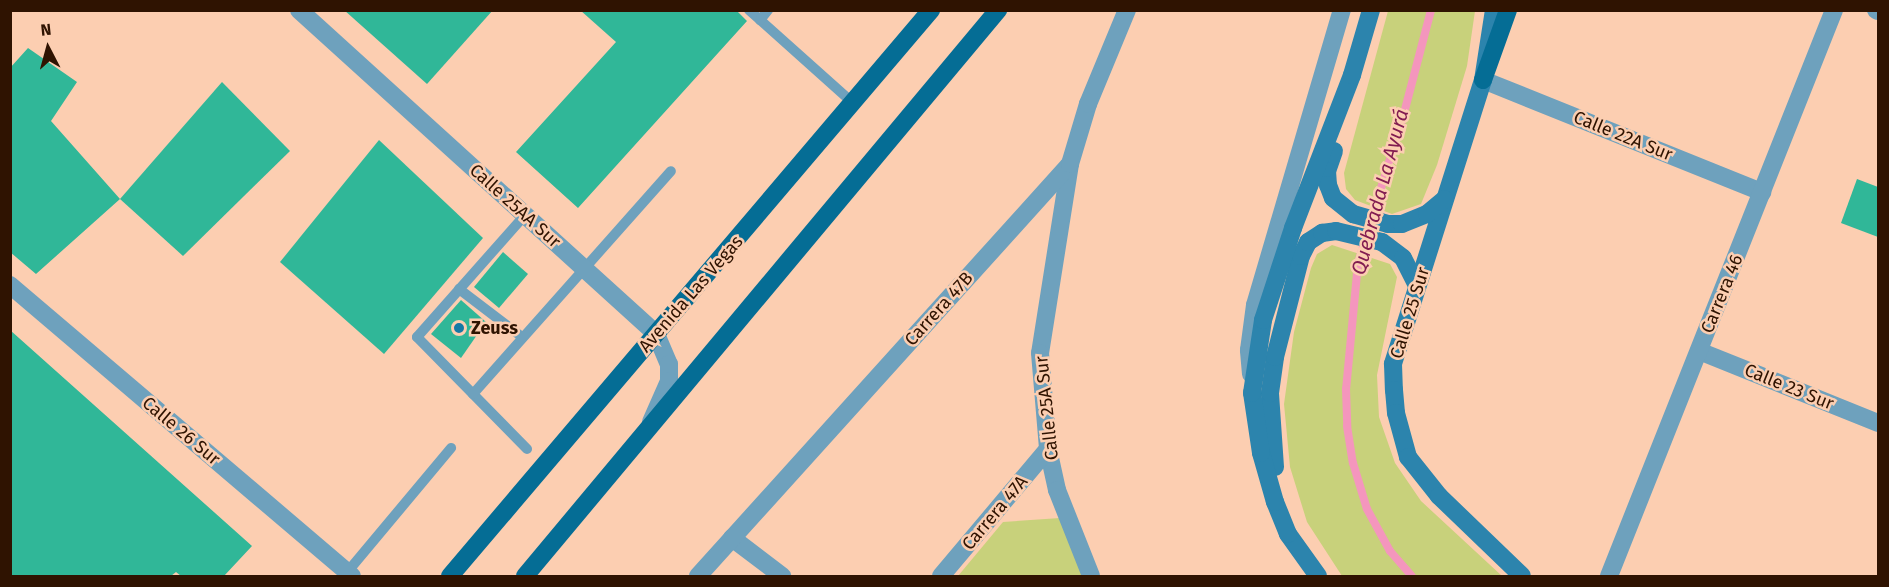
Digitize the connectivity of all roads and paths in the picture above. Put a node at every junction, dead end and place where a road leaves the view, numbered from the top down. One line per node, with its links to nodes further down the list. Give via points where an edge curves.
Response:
1 (299, 10): 19 (street, Calle 25AA Sur)
2 (749, 10): 12 (lane)
3 (768, 10): 12 (lane)
4 (998, 10): 30 (main road)
5 (1127, 10): 15 (street, Carrera 47B, via 1088,104)
6 (1342, 10): 27 (street, via 1255,306 1249,350)
7 (1371, 10): 18 (main road, via 1362,73 1327,171 1333,198 1353,214 1388,224 1416,220); 27 (main road, via 1352,75 1293,228 1263,320)
8 (1494, 10): 13 (main road, Calle 25 Sur)
9 (1508, 10): 13 (main road)
10 (1834, 10): 17 (street, Carrera 46)
11 (928, 12): 14 (main road, Avenida Las Vegas)
12 (760, 20): 14 (lane)
13 (1483, 80): 17 (street, Calle 22A Sur); 18 (main road, Calle 25 Sur)
14 (854, 104): 24 (main road, Avenida Las Vegas)
15 (1070, 164): 33 (street, Calle 25A Sur, via 1040,353); 35 (street, Carrera 47B)
16 (671, 171): 20 (lane)
17 (1762, 192): 26 (street, Carrera 46)
18 (1445, 199): 22 (main road, Calle 25 Sur)
19 (525, 215): 20 (street, Calle 25AA Sur); 23 (lane)
20 (583, 268): 24 (street, Calle 25AA Sur); 25 (lane)
21 (10, 285): 36 (street, Calle 26 Sur)
22 (1417, 286): 34 (main road, via 1403,258 1382,242 1336,231 1313,237 1304,248 1275,357 1270,393 1272,448); 44 (main road, Calle 25 Sur, via 1394,364 1396,413 1408,457 1439,496)
23 (459, 288): 25 (lane); 28 (lane, via 417,337)
24 (656, 334): 30 (street, Calle 25AA Sur, via 669,364 669,381); 37 (main road, Avenida Las Vegas)
25 (522, 338): 28 (lane)
26 (1699, 351): 29 (street, Calle 23 Sur); 45 (street, Carrera 46)
27 (1252, 393): 34 (main road, via 1261,453)
28 (473, 394): 32 (lane)
29 (1878, 423)
30 (648, 429): 38 (main road)
31 (451, 448): 36 (lane)
32 (527, 448)
33 (1048, 449): 41 (street, Carrera 47A); 42 (street, Calle 25A Sur, via 1057,490)
34 (1288, 534): 43 (main road)
35 (732, 538): 39 (street, Carrera 47B); 40 (street)
36 (348, 575)
37 (450, 576)
38 (525, 576)
39 (698, 576)
40 (783, 576)
41 (941, 576)
42 (1091, 576)
43 (1318, 576)
44 (1522, 576)
45 (1609, 576)

